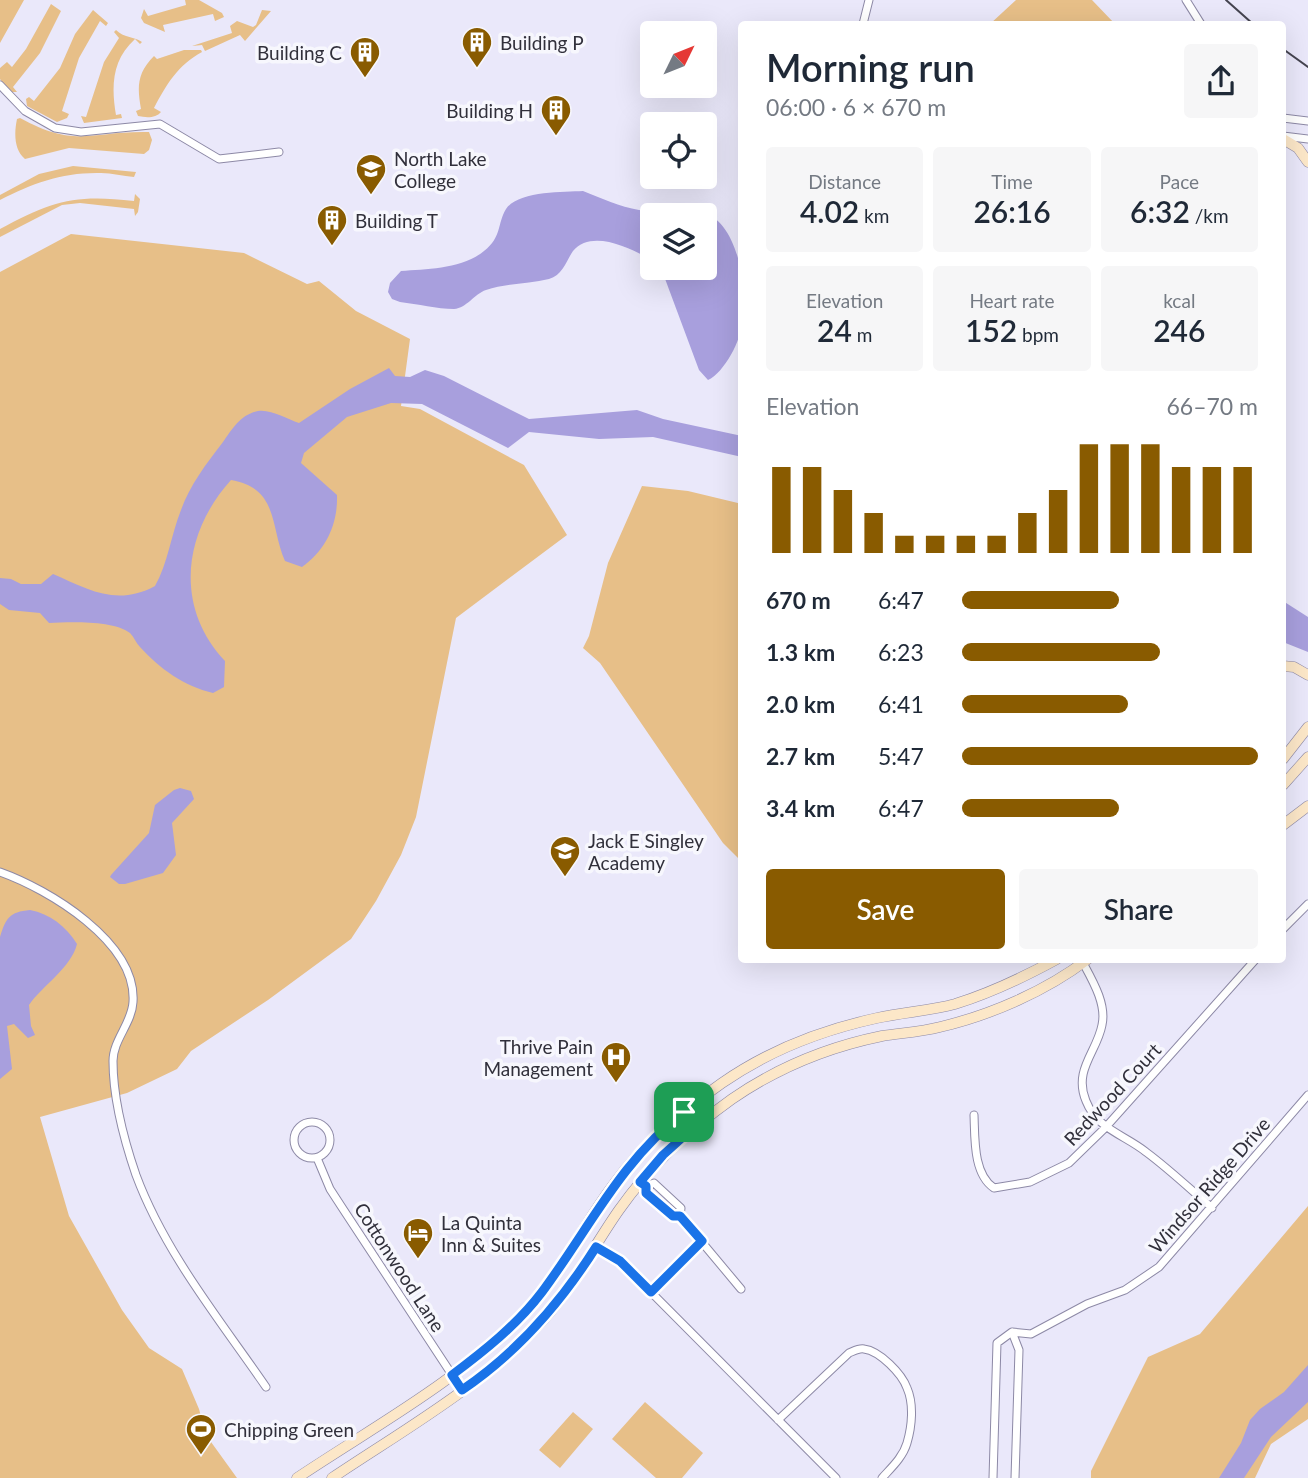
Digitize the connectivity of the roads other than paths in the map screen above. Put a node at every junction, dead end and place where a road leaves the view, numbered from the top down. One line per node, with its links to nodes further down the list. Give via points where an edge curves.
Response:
1 (869, 0): 3 (street)
2 (1186, 0): 4 (street)
3 (864, 21)
4 (1199, 21)
5 (0, 85): 11 (street, via 25,111 55,128 81,132 160,124 219,159)
6 (1286, 118): 7 (street)
7 (1308, 121)
8 (1286, 137): 10 (street)
9 (1286, 139): 12 (main road)
10 (1308, 139)
11 (279, 152)
12 (1308, 162)
13 (1286, 666): 14 (main road)
14 (1308, 675)
15 (1308, 727): 16 (main road)
16 (1286, 755)
17 (1308, 757): 18 (main road)
18 (1286, 782)
19 (1308, 806): 20 (main road)
20 (1286, 823)
21 (0, 873): 43 (street, via 24,880 74,912 125,967 134,1004 113,1059 119,1111 137,1178 180,1263)
22 (1308, 904): 23 (street)
23 (1286, 926)
24 (1049, 963): 29 (main road, via 980,996 830,1030 793,1045 751,1063)
25 (1080, 963): 31 (main road, via 1042,988 976,1017 810,1057 750,1087)
26 (1085, 963): 32 (street, via 1103,1014 1082,1078 1083,1090)
27 (1252, 963): 32 (street, Redwood Court)
28 (1308, 1095): 35 (street, Windsor Ridge Drive)
29 (684, 1112): 31 (main road); 42 (main road, via 615,1183 524,1313)
30 (974, 1115): 32 (street, Redwood Court, via 979,1168 985,1182 994,1188 1030,1182 1069,1163)
31 (695, 1126): 34 (main road, via 663,1155)
32 (1105, 1128): 35 (street, via 1144,1150)
33 (317, 1158): 33 (street, Cottonwood Lane, via 329,1147 329,1135 318,1123 306,1123 295,1142 300,1153); 42 (street, Cottonwood Lane, via 330,1189)
34 (643, 1184): 36 (street, via 646,1193 673,1216); 36 (street, via 654,1183 681,1208); 38 (main road)
35 (1212, 1208): 41 (street, Windsor Ridge Drive, via 1159,1267 1125,1290 1031,1334)
36 (680, 1216): 37 (street)
37 (702, 1241): 39 (street); 40 (street)
38 (596, 1247): 40 (street, via 620,1261); 44 (main road, via 544,1320 497,1365)
39 (741, 1289)
40 (651, 1292): 45 (street)
41 (1012, 1332): 50 (street, via 997,1343); 51 (street, via 1019,1350)
42 (452, 1375): 44 (street, Cottonwood Lane); 46 (main road)
43 (266, 1387)
44 (462, 1390): 47 (main road)
45 (778, 1420): 48 (street); 49 (street, via 849,1353 862,1348 873,1351 900,1376 911,1401 906,1446)
46 (296, 1478)
47 (332, 1478)
48 (836, 1478)
49 (882, 1478)
50 (993, 1478)
51 (1015, 1478)

